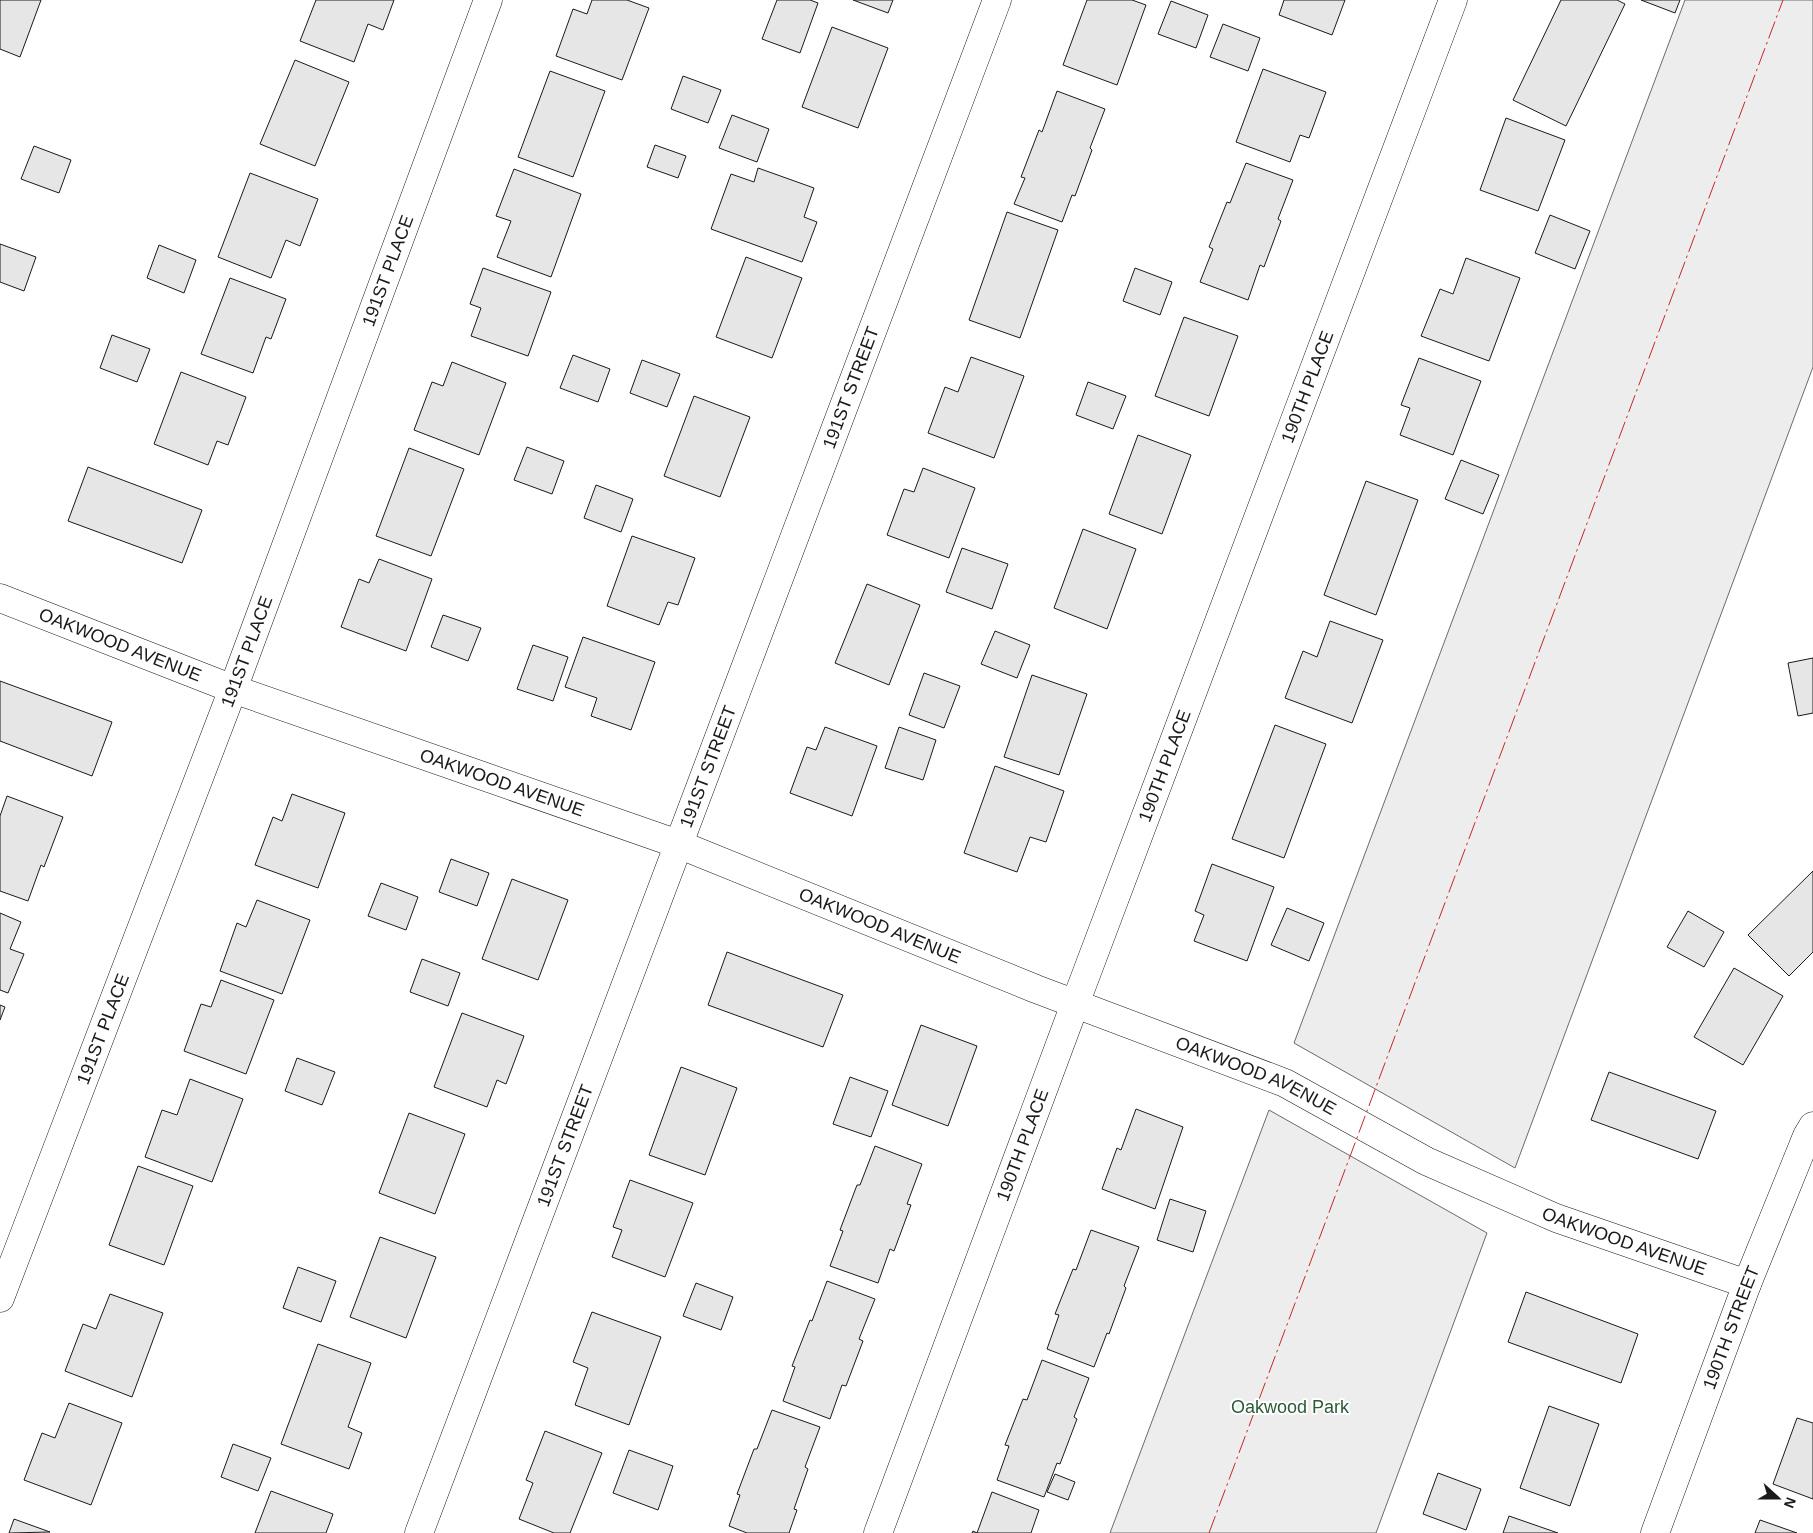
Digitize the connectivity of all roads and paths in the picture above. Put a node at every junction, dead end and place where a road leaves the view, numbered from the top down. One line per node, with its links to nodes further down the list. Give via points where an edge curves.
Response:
1 (488, 0): 5 (street, 191ST PLACE)
2 (997, 0): 6 (street, 191ST STREET)
3 (1453, 0): 7 (street, 190TH PLACE)
4 (0, 598): 5 (street, OAKWOOD AVENUE)
5 (233, 689): 6 (street, OAKWOOD AVENUE); 10 (street, 191ST PLACE)
6 (678, 844): 7 (street, OAKWOOD AVENUE); 11 (street, 191ST STREET)
7 (1075, 1004): 9 (street, OAKWOOD AVENUE, via 1285,1083 1426,1161 1556,1218); 12 (street, 190TH PLACE)
8 (1813, 1126): 9 (street, 190TH STREET)
9 (1747, 1284): 13 (street, 190TH STREET)
10 (0, 1298)
11 (419, 1533)
12 (878, 1533)
13 (1655, 1533)

